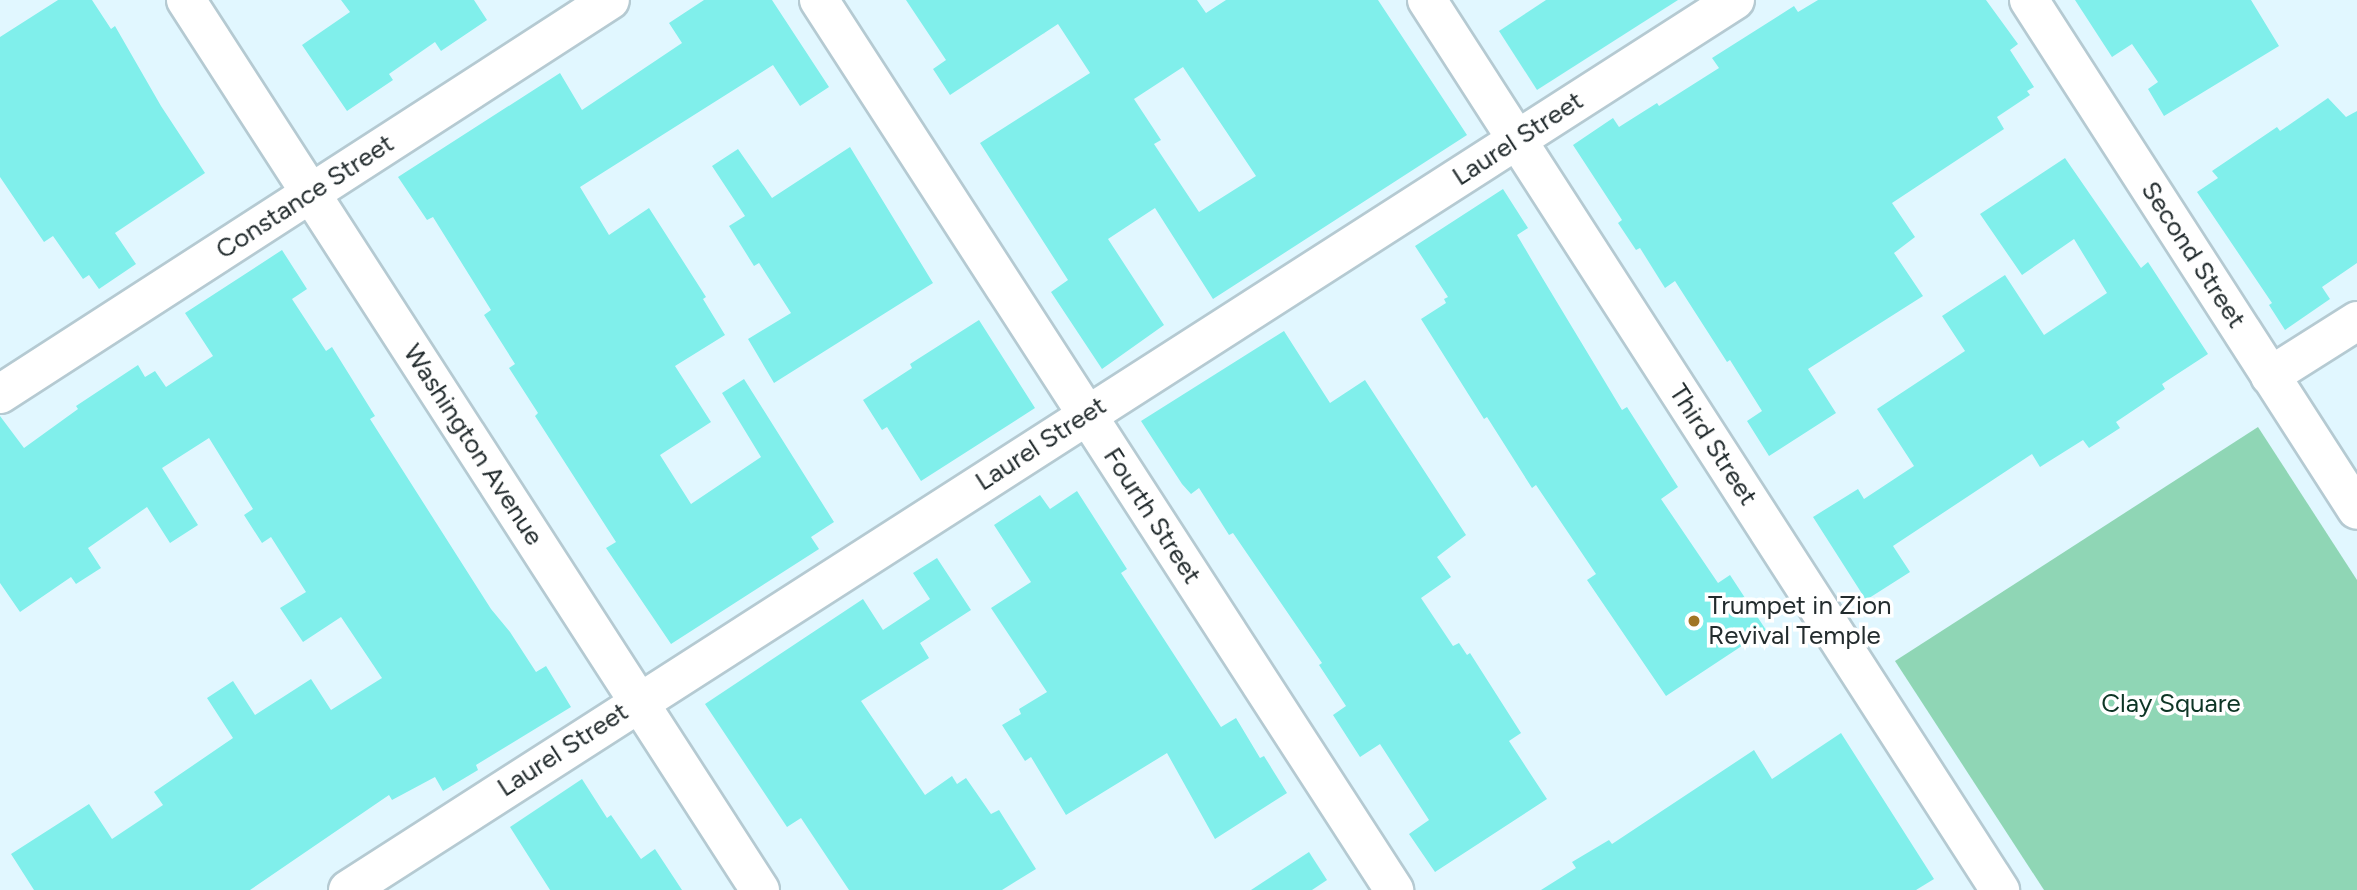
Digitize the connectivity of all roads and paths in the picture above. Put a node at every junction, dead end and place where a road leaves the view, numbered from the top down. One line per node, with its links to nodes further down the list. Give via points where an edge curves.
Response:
1 (186, 0): 8 (street, Washington Avenue)
2 (610, 0): 8 (street, Constance Street)
3 (819, 0): 12 (street, Fourth Street)
4 (1427, 0): 7 (street, Third Street)
5 (1735, 0): 7 (street, Laurel Street)
6 (2029, 0): 10 (street, Second Street)
7 (1517, 139): 12 (street, Laurel Street); 18 (street, Third Street)
8 (310, 193): 11 (street, Constance Street); 14 (street, Washington Avenue)
9 (2357, 321): 10 (street)
10 (2270, 376): 13 (street, Second Street)
11 (0, 394)
12 (1087, 415): 14 (street, Laurel Street); 17 (street, Fourth Street)
13 (2357, 510)
14 (639, 702): 15 (street, Laurel Street); 16 (street, Washington Avenue)
15 (348, 890)
16 (760, 890)
17 (1394, 890)
18 (2000, 890)

